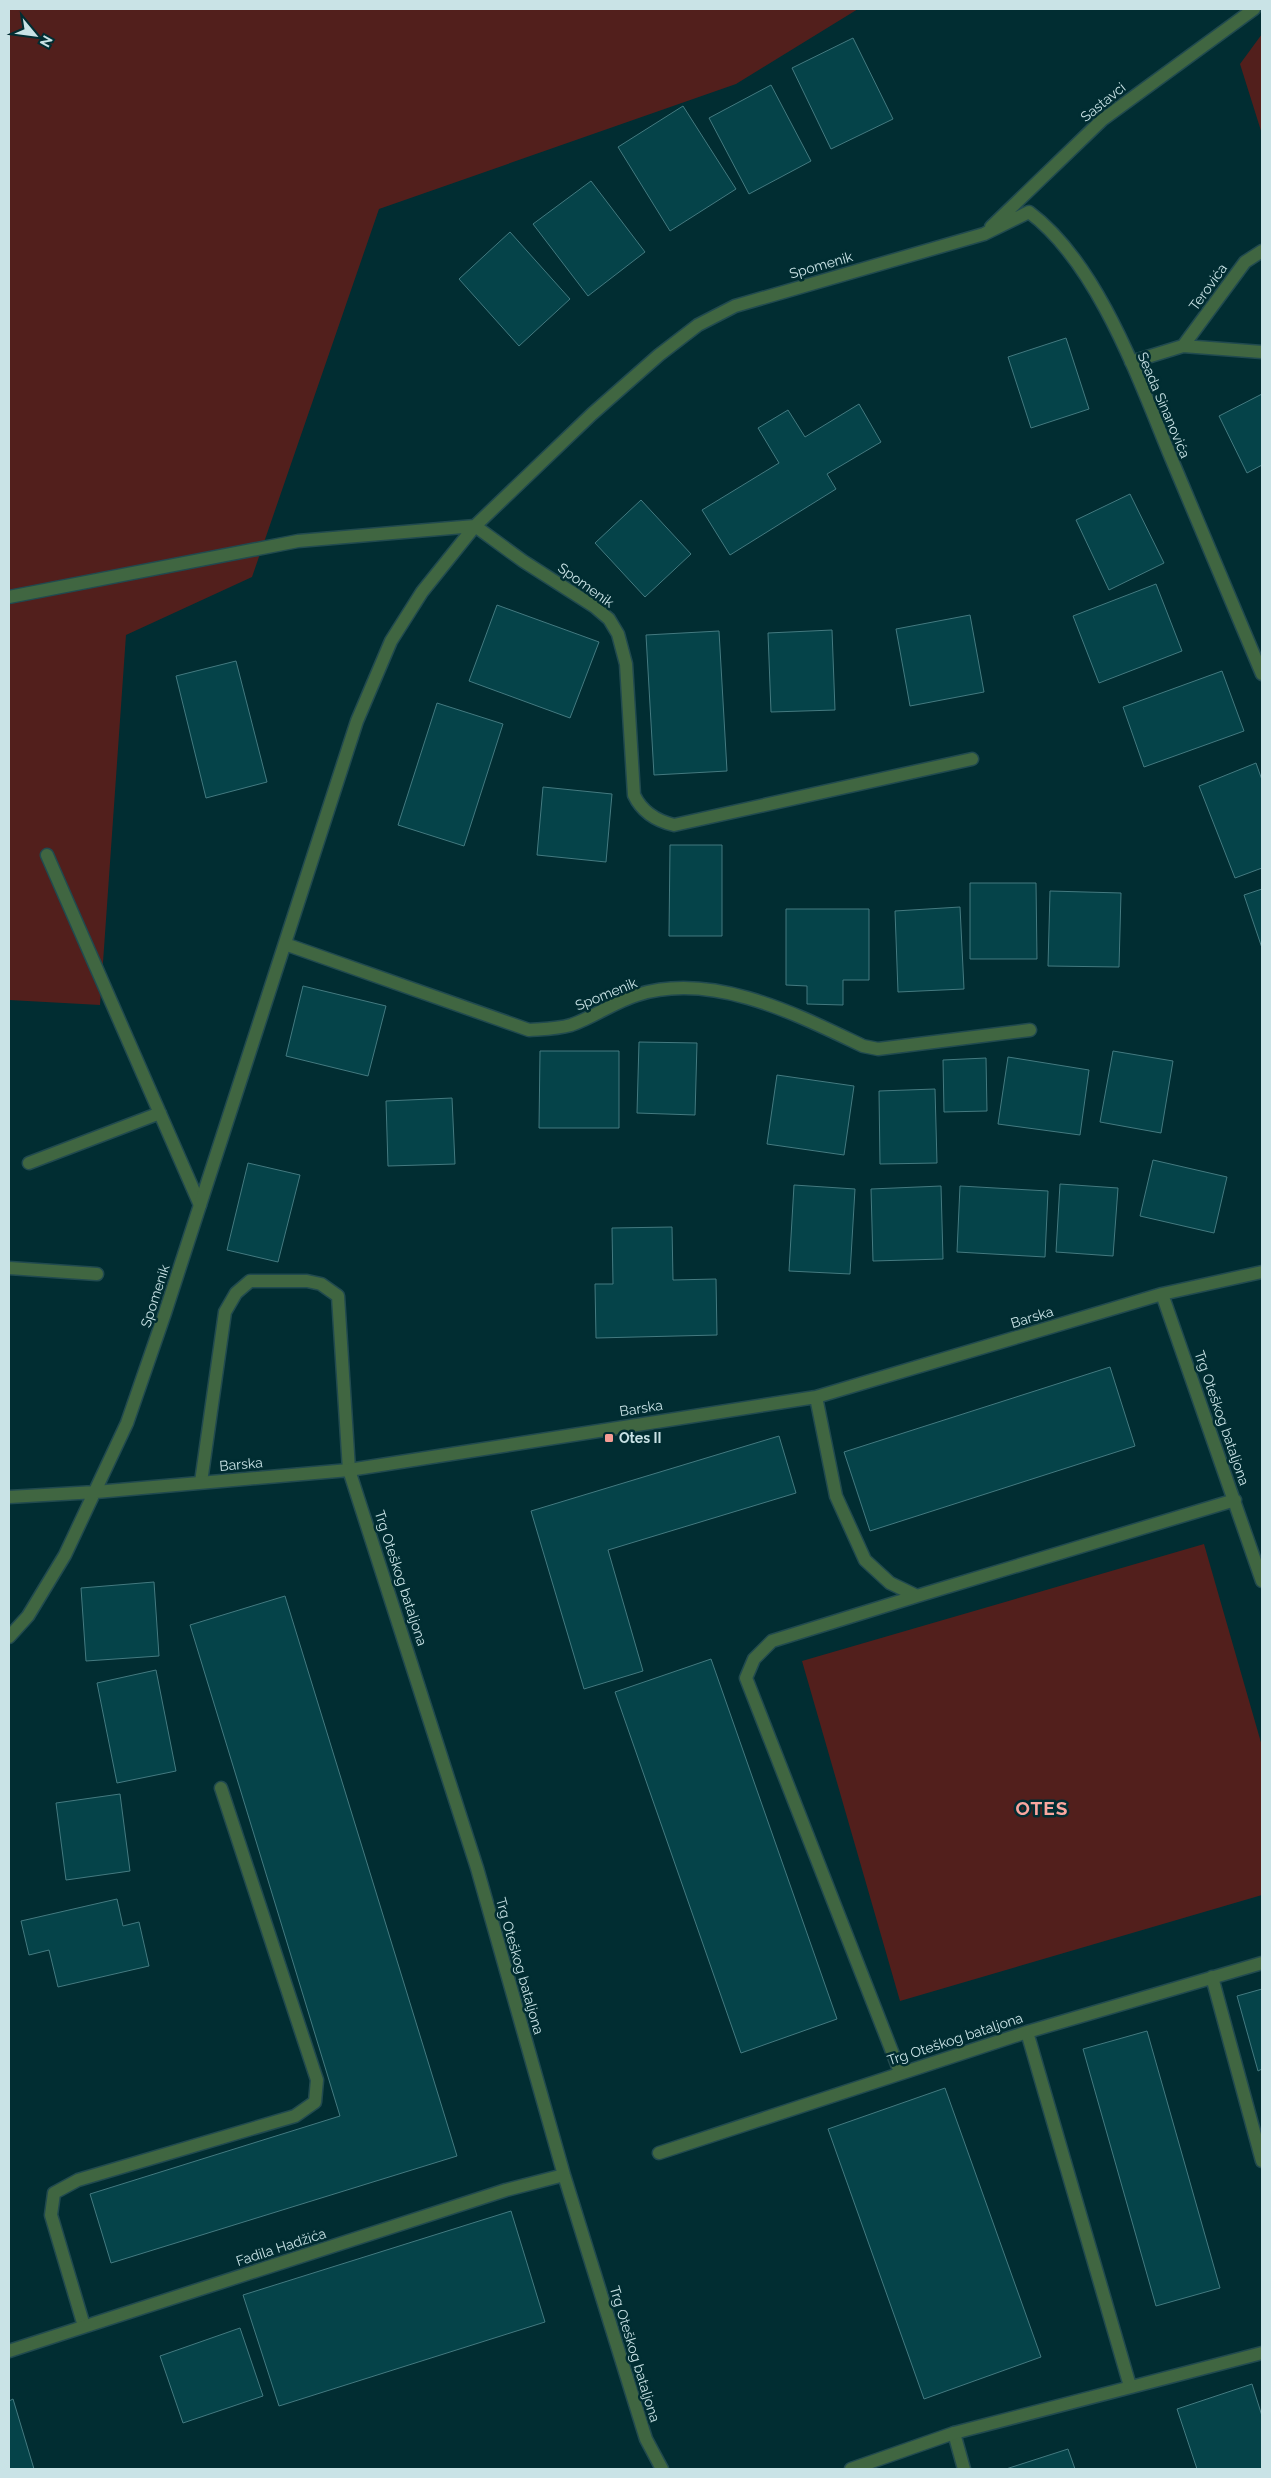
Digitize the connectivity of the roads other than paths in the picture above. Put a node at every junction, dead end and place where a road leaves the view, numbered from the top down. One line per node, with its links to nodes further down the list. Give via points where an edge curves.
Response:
1 (1254, 9): 2 (street, Sastavci, via 1102,120)
2 (984, 234): 6 (street, Seada Sinanovića, via 1029,212 1047,226 1096,292); 7 (street, Spomenik, via 735,306 698,324 592,414)
3 (1262, 251): 4 (street, Terovića, via 1245,262)
4 (1183, 346): 5 (street); 6 (street)
5 (1262, 352)
6 (1130, 362): 9 (street, Seada Sinanovića)
7 (475, 526): 8 (street, via 298,540); 10 (street, Spomenik, via 609,619 618,634 626,664 634,795 638,804 657,819 674,824); 12 (street, Spomenik, via 422,592 391,641 372,680)
8 (9, 597)
9 (1262, 674)
10 (972, 759)
11 (47, 855): 14 (street)
12 (285, 944): 13 (street, Spomenik, via 529,1030 570,1025 638,994 676,988 705,988 748,997 878,1050); 16 (street, Spomenik)
13 (1030, 1030)
14 (160, 1114): 15 (street); 16 (street)
15 (29, 1163)
16 (200, 1206): 24 (street, Spomenik, via 127,1423)
17 (9, 1268): 19 (street)
18 (1262, 1272): 20 (street, Barska)
19 (97, 1274)
20 (1162, 1294): 21 (street, Barska); 26 (street, Trg Oteškog bataljona)
21 (816, 1397): 22 (street, Barska); 28 (street, via 836,1496 865,1560 890,1583)
22 (349, 1470): 23 (street, Barska); 23 (street, Trg Oteškog bataljona, via 338,1296 321,1284 308,1281 250,1281 236,1293 225,1312); 37 (street, Trg Oteškog bataljona, via 477,1868)
23 (201, 1482): 24 (street, Barska)
24 (96, 1492): 25 (street, Barska); 29 (street, Spomenik, via 65,1555 28,1616)
25 (9, 1497)
26 (1235, 1500): 27 (street, Trg Oteškog bataljona); 28 (street)
27 (1262, 1581)
28 (917, 1596): 34 (street, via 772,1641 754,1659 746,1678)
29 (9, 1637)
30 (221, 1788): 38 (street, via 318,2080 315,2102 295,2116 78,2180 54,2193 51,2215)
31 (1262, 1963): 32 (street, Trg Oteškog bataljona)
32 (1212, 1977): 33 (street, Trg Oteškog bataljona); 36 (street)
33 (1026, 2032): 34 (street, Trg Oteškog bataljona); 41 (street)
34 (900, 2072): 35 (street, Trg Oteškog bataljona)
35 (659, 2153)
36 (1262, 2161)
37 (564, 2175): 38 (street, Fadila Hadžića, via 506,2190); 43 (street, Trg Oteškog bataljona, via 646,2440)
38 (84, 2326): 39 (street, Fadila Hadžića)
39 (9, 2351)
40 (1262, 2353): 41 (street)
41 (1130, 2386): 42 (street)
42 (954, 2433): 44 (street); 45 (street)
43 (662, 2469)
44 (851, 2469)
45 (964, 2469)

